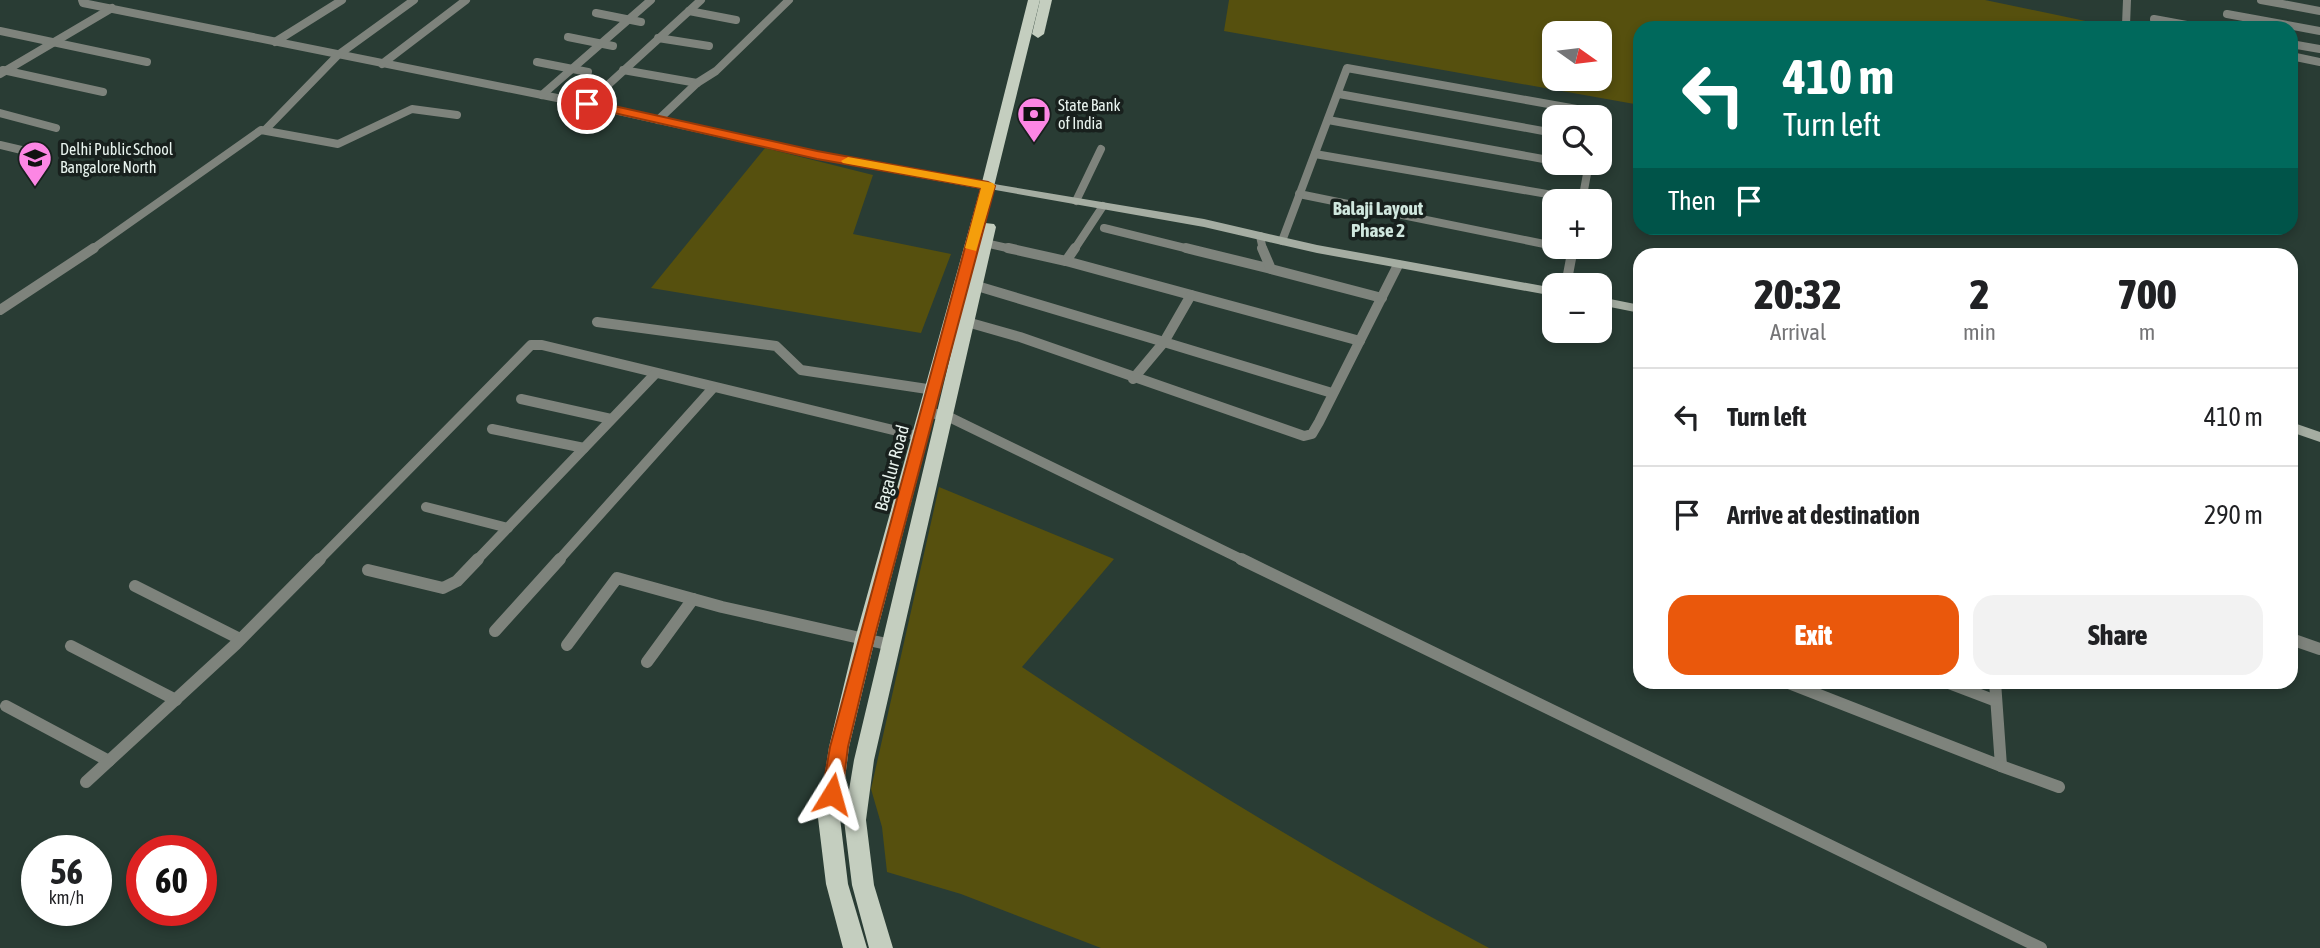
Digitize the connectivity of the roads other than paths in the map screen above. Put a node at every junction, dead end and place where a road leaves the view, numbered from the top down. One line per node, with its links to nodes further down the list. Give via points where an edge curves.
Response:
1 (82, 0): 12 (street)
2 (342, 0): 30 (street)
3 (414, 0): 36 (street)
4 (466, 0): 41 (street)
5 (651, 0): 19 (street)
6 (701, 0): 13 (street)
7 (789, 0): 46 (street, via 716,71)
8 (1034, 0): 64 (main road, Bagalur Road)
9 (1046, 0): 64 (main road, Bagalur Road)
10 (2127, 0): 20 (street)
11 (2261, 0): 14 (street)
12 (112, 8): 29 (street); 30 (street)
13 (689, 11): 17 (street); 28 (street)
14 (2320, 11)
15 (596, 13): 19 (street)
16 (2227, 14): 22 (street)
17 (736, 19)
18 (2154, 19): 21 (street)
19 (628, 20): 23 (street); 31 (street)
20 (2126, 21)
21 (2165, 21)
22 (2265, 21)
23 (641, 22)
24 (2298, 27): 26 (street)
25 (0, 31): 29 (street)
26 (2320, 31)
27 (568, 37): 31 (street)
28 (658, 38): 34 (street); 43 (street)
29 (54, 42): 38 (street); 44 (street)
30 (275, 42): 36 (street)
31 (601, 44): 33 (street); 42 (street)
32 (2298, 45): 35 (street)
33 (613, 46)
34 (709, 46)
35 (2320, 49)
36 (338, 55): 41 (street); 57 (street)
37 (2298, 57): 40 (street)
38 (147, 62)
39 (537, 62): 42 (street)
40 (2320, 62)
41 (382, 64): 49 (street)
42 (572, 69): 45 (street); 49 (street)
43 (623, 70): 46 (street); 50 (street)
44 (2, 72): 47 (street)
45 (589, 72)
46 (697, 83): 54 (street)
47 (103, 92)
48 (1339, 94): 51 (street, via 1347,68); 55 (street); 58 (street)
49 (542, 95): 50 (street)
50 (587, 104): 54 (street)
51 (1554, 105)
52 (0, 113): 56 (street)
53 (457, 115): 57 (street, via 412,108 338,144)
54 (658, 120): 64 (street)
55 (1328, 120): 62 (street); 63 (street)
56 (56, 128)
57 (266, 129): 83 (street)
58 (1542, 131)
59 (0, 145): 61 (street)
60 (1101, 149): 67 (street)
61 (30, 152)
62 (1315, 154): 65 (street); 66 (street)
63 (1542, 159)
64 (993, 187): 67 (street); 72 (main road, Bagalur Road); 91 (main road, Bagalur Road)
65 (1299, 194): 71 (street); 73 (street)
66 (1542, 194)
67 (1076, 201): 68 (street)
68 (1103, 206): 70 (street); 74 (street)
69 (1104, 228): 76 (street)
70 (1260, 236): 71 (street); 76 (street)
71 (1282, 241): 75 (street)
72 (985, 243): 74 (street); 77 (main road, Bagalur Road)
73 (1542, 244)
74 (1066, 261): 79 (street)
75 (1398, 265): 78 (street); 80 (street)
76 (1271, 269): 80 (street)
77 (977, 286): 85 (main road, Bagalur Road); 87 (street)
78 (1542, 290)
79 (1191, 295): 86 (street); 87 (street)
80 (1381, 298): 86 (street)
81 (1612, 303): 82 (street)
82 (1633, 308)
83 (0, 310)
84 (597, 322): 91 (street, via 776,346 794,368)
85 (967, 322): 89 (street); 94 (main road, Bagalur Road)
86 (1360, 341): 92 (street)
87 (1164, 342): 89 (street); 92 (street)
88 (655, 374): 90 (street); 95 (street); 107 (street, via 531,345)
89 (1133, 379): 92 (street, via 1304,436 1312,434)
90 (713, 388): 98 (street); 106 (street)
91 (934, 390): 94 (main road, Bagalur Road)
92 (1332, 393)
93 (521, 399): 95 (street)
94 (937, 414): 98 (main road, Bagalur Road); 111 (main road, Bagalur Road); 127 (street)
95 (611, 419): 100 (street)
96 (492, 429): 100 (street)
97 (2298, 429): 99 (street)
98 (922, 437): 108 (main road, Bagalur Road)
99 (2320, 437)
100 (584, 448): 102 (street)
101 (426, 508): 102 (street)
102 (508, 528): 103 (street, via 457,581 443,588)
103 (368, 570)
104 (135, 586): 107 (street)
105 (693, 599): 108 (street); 110 (street, via 617,578); 114 (street)
106 (495, 631)
107 (240, 639): 118 (street)
108 (865, 639): 111 (street); 125 (main road, Bagalur Road, via 839,747 829,818 837,884)
109 (2298, 641): 113 (street)
110 (567, 645)
111 (891, 645): 126 (main road, Bagalur Road, via 855,820 863,885)
112 (71, 646): 118 (street)
113 (2320, 649)
114 (647, 662)
115 (1804, 689): 122 (street)
116 (1964, 689): 119 (street)
117 (1995, 689): 119 (street)
118 (176, 700): 121 (street)
119 (1996, 701): 122 (street)
120 (6, 706): 121 (street)
121 (109, 761): 123 (street)
122 (2001, 766): 124 (street)
123 (86, 782)
124 (2059, 787)
125 (855, 948)
126 (881, 948)
127 (2041, 948)

